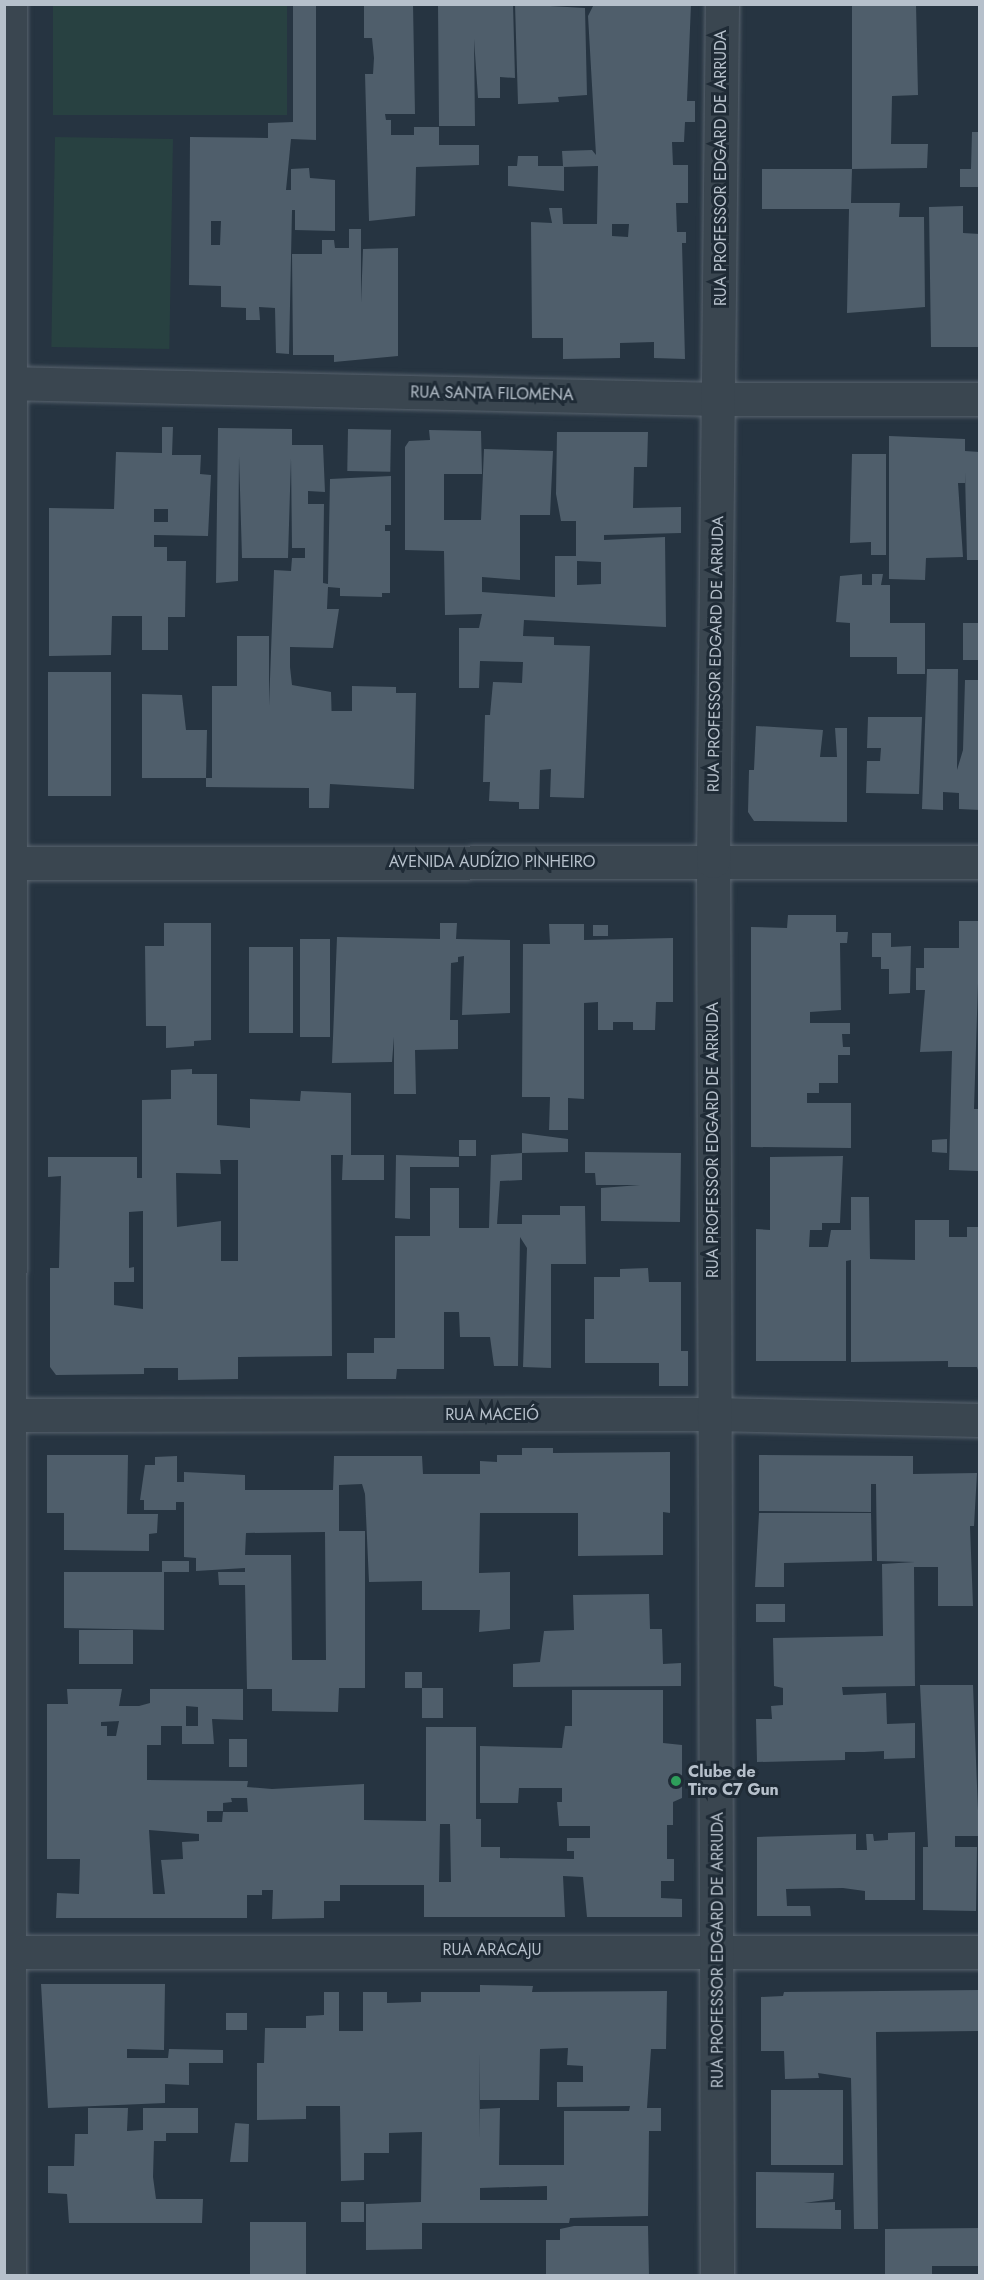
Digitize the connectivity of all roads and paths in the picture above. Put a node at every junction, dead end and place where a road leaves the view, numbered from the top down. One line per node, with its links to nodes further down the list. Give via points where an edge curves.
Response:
1 (10, 4): 3 (street)
2 (722, 4): 4 (street, RUA PROFESSOR EDGARD DE ARRUDA)
3 (8, 383): 4 (street, RUA SANTA FILOMENA); 8 (street)
4 (720, 399): 5 (street, RUA SANTA FILOMENA); 6 (street, RUA PROFESSOR EDGARD DE ARRUDA)
5 (980, 399)
6 (713, 861): 7 (street, AVENIDA AUDÍZIO PINHEIRO); 8 (street, AVENIDA AUDÍZIO PINHEIRO); 9 (street, RUA PROFESSOR EDGARD DE ARRUDA)
7 (980, 862)
8 (7, 863): 10 (street)
9 (713, 1414): 10 (street, RUA MACEIÓ); 11 (street, RUA MACEIÓ); 12 (street, RUA PROFESSOR EDGARD DE ARRUDA)
10 (6, 1415): 14 (street)
11 (980, 1420)
12 (719, 1949): 13 (street, RUA ARACAJU); 14 (street, RUA ARACAJU); 16 (street, RUA PROFESSOR EDGARD DE ARRUDA)
13 (980, 1952)
14 (7, 1953): 15 (street)
15 (9, 2276)
16 (717, 2276)

